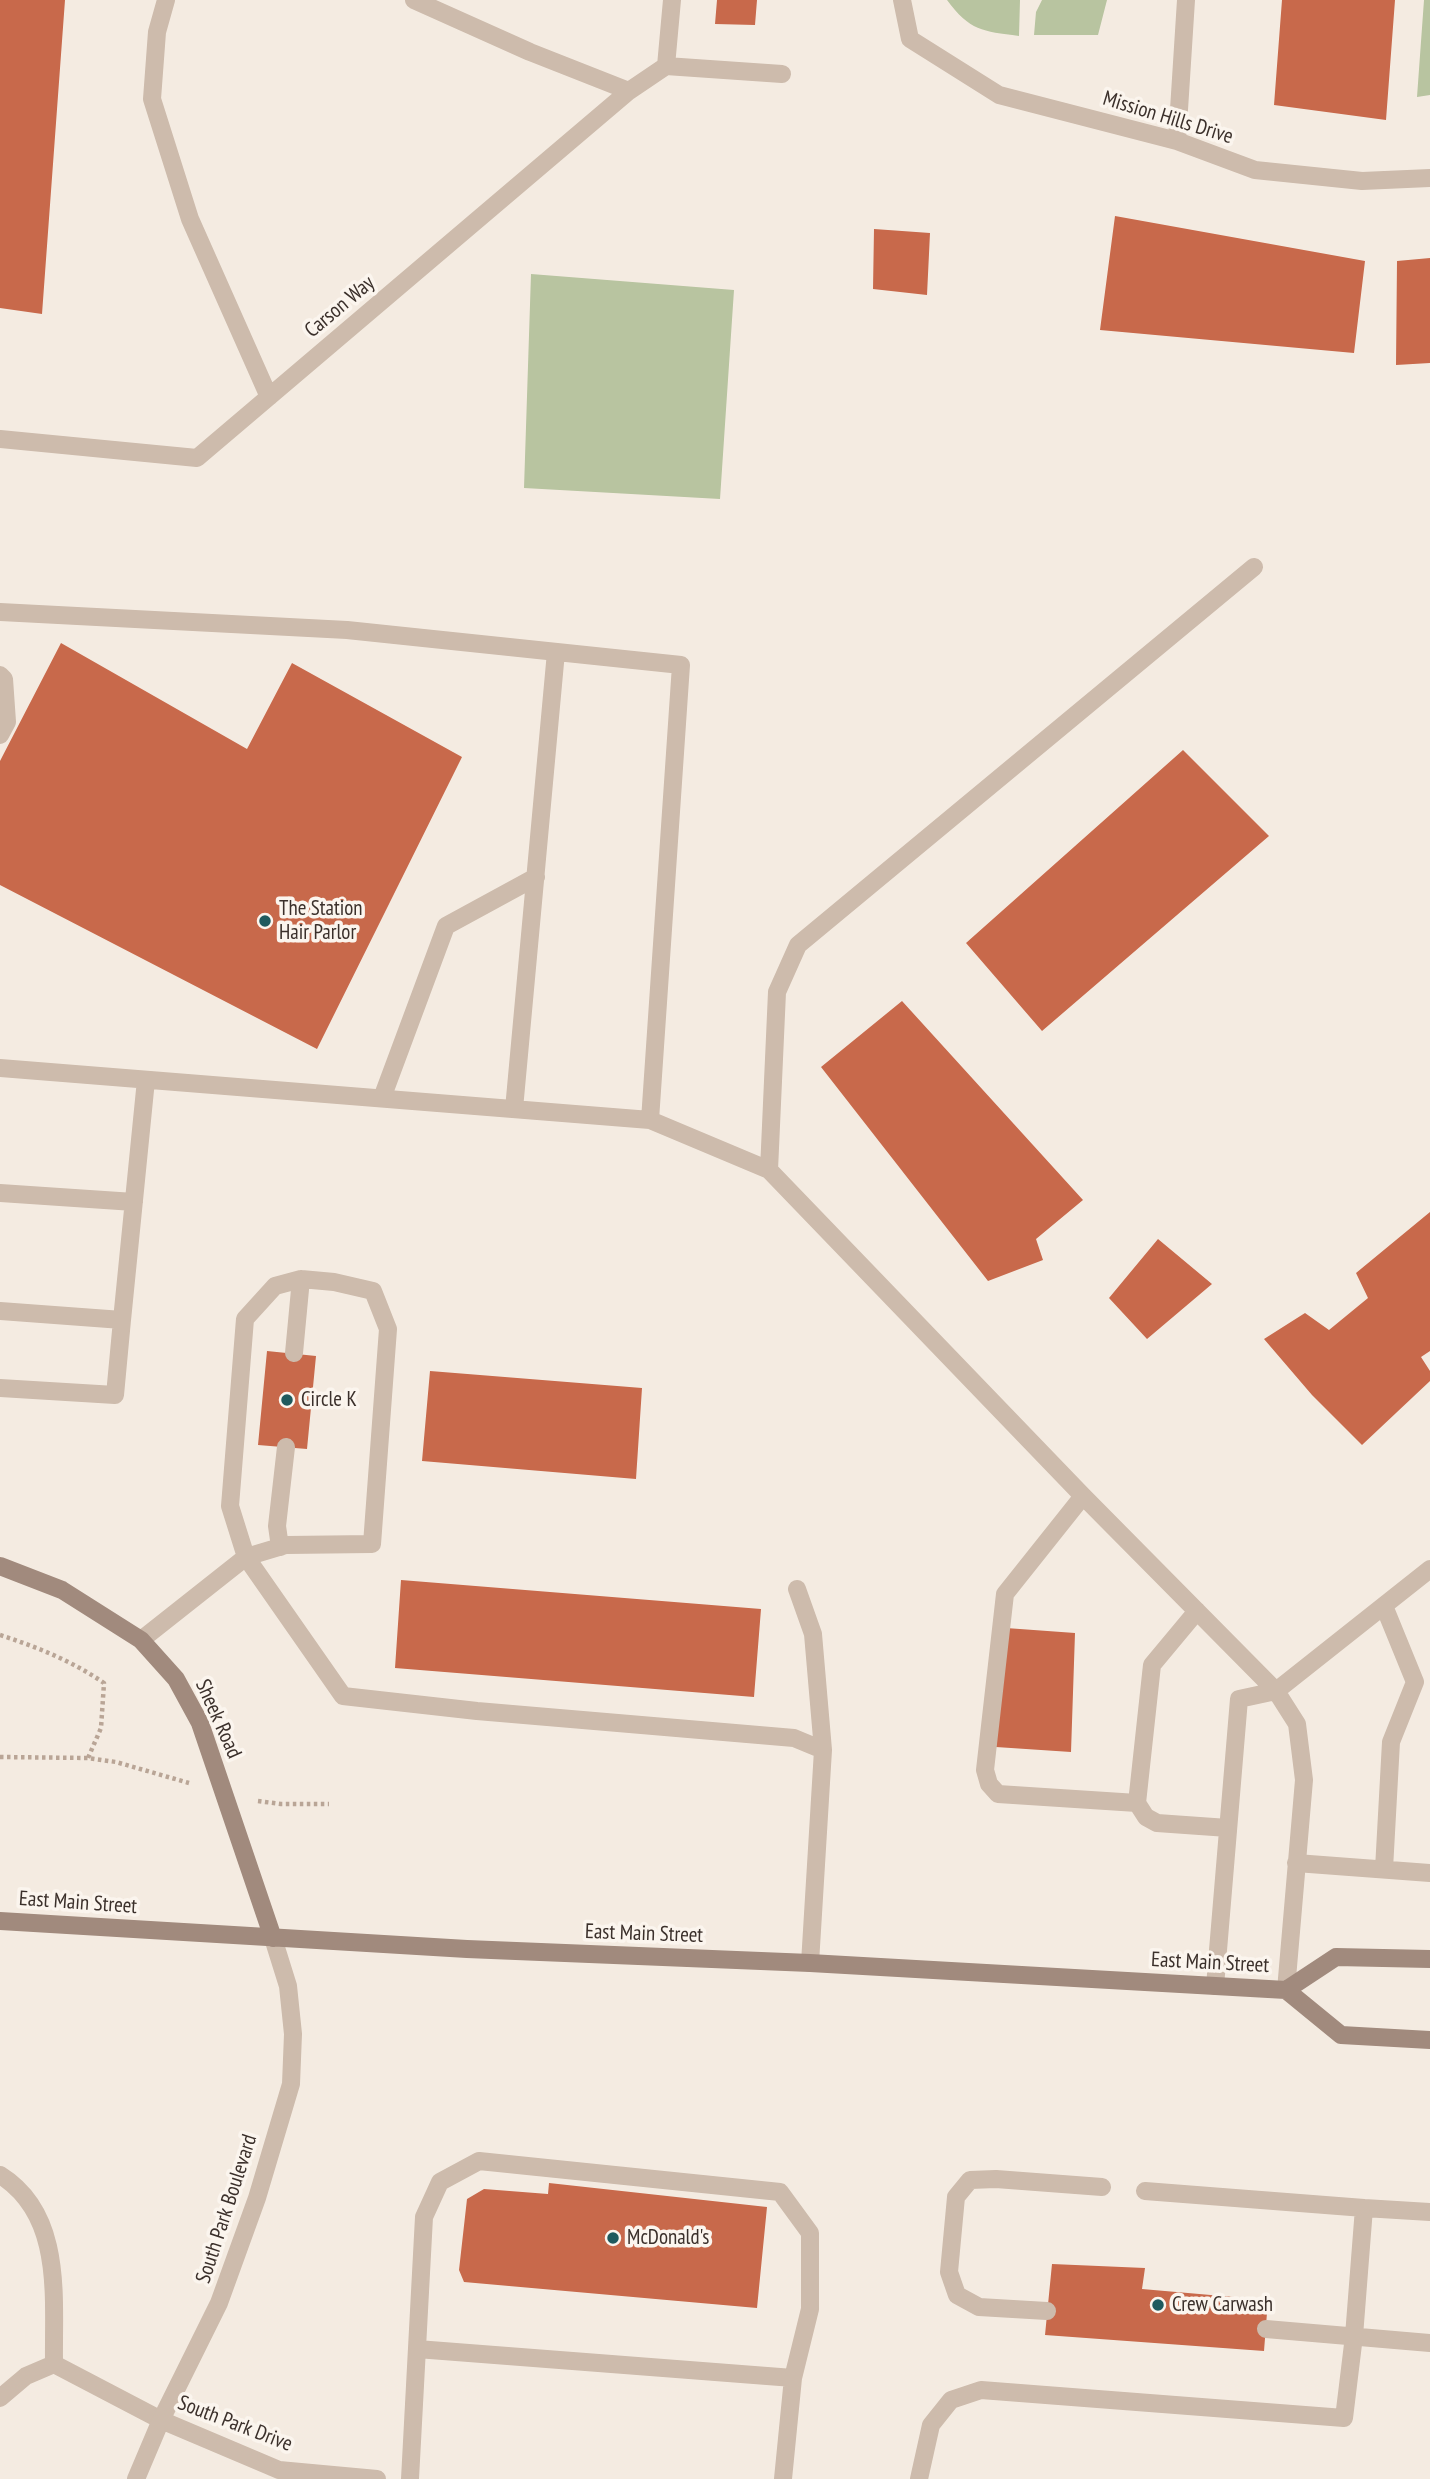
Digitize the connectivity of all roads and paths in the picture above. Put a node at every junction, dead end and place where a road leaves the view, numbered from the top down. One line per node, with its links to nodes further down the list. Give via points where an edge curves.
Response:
1 (166, 0): 11 (street, via 157,32 152,99 190,219)
2 (414, 0): 8 (street)
3 (672, 0): 6 (street)
4 (902, 0): 9 (street, Mission Hills Drive, via 910,39 999,95)
5 (1186, 0): 9 (street)
6 (666, 66): 7 (street); 8 (street, Carson Way)
7 (782, 74)
8 (629, 90): 11 (street, Carson Way)
9 (1177, 141): 10 (street, Mission Hills Drive, via 1255,170 1362,181)
10 (1430, 178)
11 (269, 397): 12 (street, Carson Way, via 197,458)
12 (0, 439)
13 (1254, 567): 24 (street, via 799,945 777,992)
14 (0, 612): 15 (street, via 347,630)
15 (556, 652): 18 (street); 23 (street, via 681,665)
16 (0, 676): 17 (street, via 8,723)
17 (0, 735)
18 (536, 877): 21 (street, via 446,926); 22 (street)
19 (0, 1068): 20 (street)
20 (146, 1080): 21 (street); 26 (street)
21 (382, 1098): 22 (street)
22 (514, 1109): 23 (street)
23 (650, 1120): 24 (street)
24 (769, 1170): 33 (street)
25 (0, 1193): 26 (street)
26 (134, 1202): 29 (street)
27 (301, 1279): 30 (street); 34 (street, via 373,1291 388,1329 372,1544); 35 (street, via 275,1286 245,1319 230,1506)
28 (0, 1311): 29 (street)
29 (122, 1320): 31 (street, via 115,1395)
30 (294, 1353)
31 (0, 1388)
32 (286, 1447): 34 (street, via 277,1527)
33 (1083, 1496): 40 (street); 48 (street, via 1005,1594 985,1770 998,1794)
34 (280, 1547): 35 (street)
35 (246, 1558): 42 (street); 44 (street, via 343,1696 794,1738)
36 (0, 1566): 42 (main road, Sheek Road, via 62,1590)
37 (1430, 1569): 39 (street)
38 (797, 1589): 44 (street, via 813,1634)
39 (1384, 1606): 43 (street); 51 (street, via 1415,1682 1391,1742)
40 (1197, 1611): 43 (street); 48 (street, via 1152,1665)
41 (0, 1635): 46 (path, via 37,1647 104,1683 101,1728)
42 (141, 1640): 54 (main road, Sheek Road, via 176,1679 200,1723)
43 (1276, 1691): 49 (street, via 1239,1699); 50 (street, via 1297,1724 1304,1780)
44 (823, 1750): 56 (street)
45 (0, 1758): 46 (path)
46 (88, 1758): 47 (path)
47 (159, 1774)
48 (1138, 1803): 49 (street, via 1157,1823)
49 (1228, 1828): 57 (street)
50 (1296, 1863): 51 (street); 58 (street)
51 (1384, 1869): 52 (street)
52 (1430, 1872)
53 (0, 1921): 54 (main road, East Main Street)
54 (274, 1938): 56 (main road, East Main Street); 73 (street, South Park Boulevard, via 288,1986 293,2034 291,2084 219,2303)
55 (1430, 1959): 58 (main road, East Main Street, via 1336,1957)
56 (810, 1963): 57 (main road, East Main Street)
57 (1215, 1986): 58 (main road, East Main Street)
58 (1286, 1990): 59 (main road, East Main Street, via 1341,2035)
59 (1430, 2040)
60 (0, 2175): 70 (street, via 30,2202 48,2239)
61 (1102, 2187): 65 (street, via 970,2180 957,2197 949,2272 957,2295 979,2307)
62 (1145, 2190): 63 (street)
63 (1364, 2208): 64 (street); 67 (street)
64 (1430, 2212)
65 (1047, 2311)
66 (1266, 2329): 67 (street)
67 (1354, 2336): 68 (street); 78 (street, via 1344,2418 981,2390 951,2400 930,2425)
68 (1430, 2343)
69 (417, 2349): 71 (street); 71 (street, via 424,2217 440,2182 479,2161 780,2192 810,2233 810,2309); 76 (street)
70 (54, 2364): 72 (street, via 26,2376); 73 (street, South Park Drive)
71 (793, 2378): 77 (street)
72 (0, 2398)
73 (161, 2420): 74 (street, South Park Boulevard); 75 (street, South Park Drive, via 279,2470)
74 (136, 2479)
75 (377, 2479)
76 (410, 2479)
77 (783, 2479)
78 (919, 2479)

